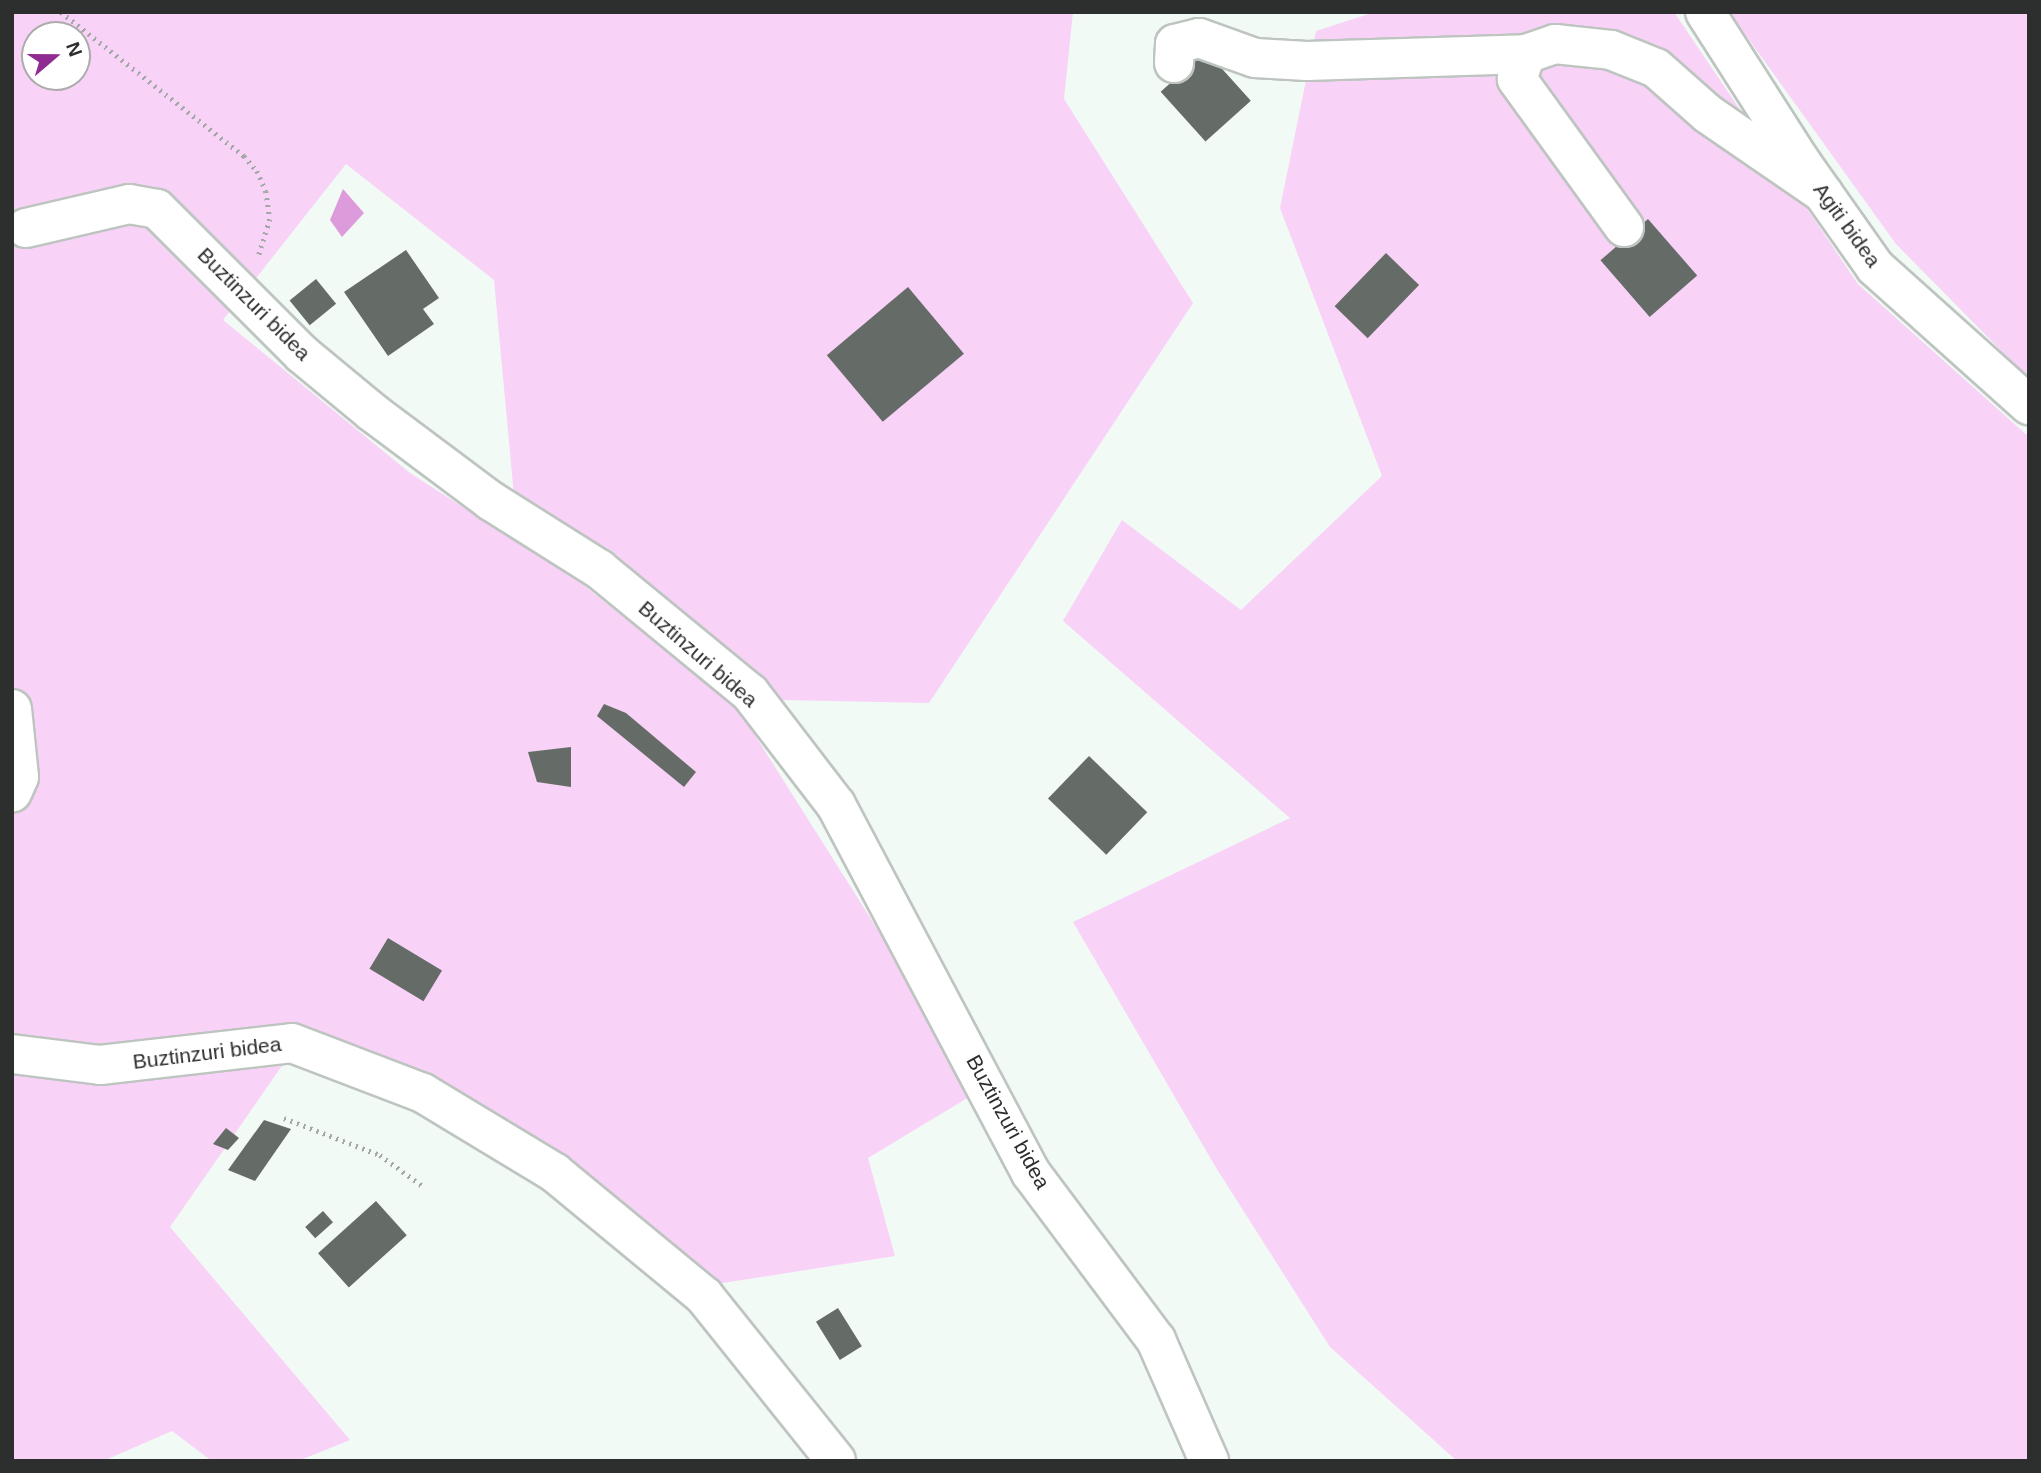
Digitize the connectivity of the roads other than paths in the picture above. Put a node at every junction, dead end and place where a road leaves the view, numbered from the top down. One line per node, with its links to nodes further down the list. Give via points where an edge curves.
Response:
1 (1705, 12): 4 (street, Agiti bidea)
2 (1527, 54): 3 (street, via 1307,61 1255,58 1199,38 1175,44); 4 (street, via 1555,44 1611,50 1656,68 1759,152); 5 (street, via 1517,79)
3 (1174, 62)
4 (1823, 193): 7 (street, Agiti bidea, via 1875,267)
5 (1625, 227)
6 (26, 228): 12 (street, Buztinzuri bidea, via 129,204 157,209 302,354 372,412 491,501 599,569 750,693 836,805 1031,1173 1156,1340)
7 (2029, 405)
8 (12, 709): 9 (street, via 19,777)
9 (12, 793)
10 (12, 1054): 11 (street, Buztinzuri bidea, via 100,1065 292,1043 423,1093 555,1173 704,1296)
11 (835, 1461)
12 (1209, 1461)

